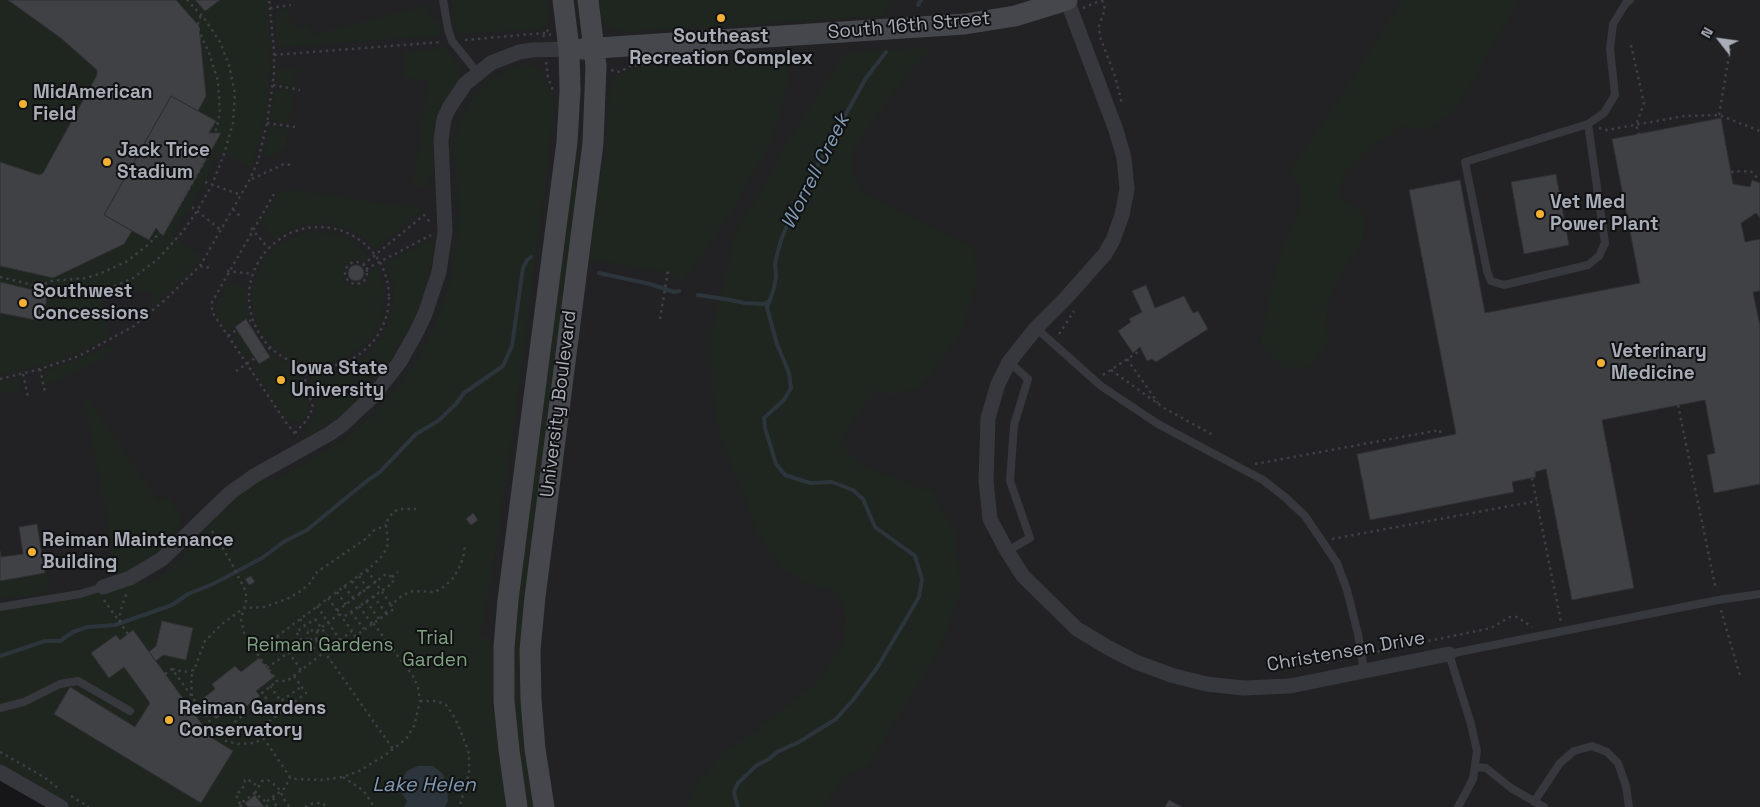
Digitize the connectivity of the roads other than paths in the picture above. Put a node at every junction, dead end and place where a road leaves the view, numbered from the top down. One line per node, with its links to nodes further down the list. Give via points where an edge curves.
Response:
1 (443, 0): 8 (lane, via 452,41)
2 (563, 0): 6 (main road, University Boulevard)
3 (588, 0): 7 (main road, University Boulevard)
4 (1067, 0): 7 (main road, South 16th Street, via 1015,16 957,24); 10 (street, Christensen Drive, via 1116,130 1124,158 1127,189 1122,216 1105,254)
5 (1630, 0): 9 (lane, via 1613,24 1610,49 1615,95 1604,113)
6 (562, 43): 7 (main road, South 16th Street); 8 (street, via 519,52); 24 (main road, University Boulevard, via 567,142 504,648 508,750)
7 (595, 48): 25 (main road, University Boulevard, via 593,143 530,650 534,749)
8 (477, 72): 13 (street, via 456,95 444,119 440,140 444,232 439,272 425,314 399,363 374,395 342,425 230,493 168,554 149,568)
9 (1588, 124): 9 (lane, via 1466,162 1487,271 1492,282 1504,285 1523,281 1588,265 1599,256 1605,243)
10 (1036, 328): 11 (street, Christensen Drive); 17 (lane, via 1101,386 1158,424 1263,480 1305,516 1337,563 1347,590)
11 (1009, 362): 12 (street, Christensen Drive, via 998,384 988,418 986,448 990,519); 12 (lane, via 1028,379 1014,425 1010,481 1030,538)
12 (1007, 551): 17 (street, Christensen Drive, via 1023,576 1077,629 1107,648 1170,675 1206,684 1244,688 1290,686)
13 (103, 587): 15 (lane, via 38,602)
14 (1760, 594): 16 (lane)
15 (0, 606)
16 (1449, 654): 17 (street, Christensen Drive); 20 (lane, via 1473,733 1477,751)
17 (1364, 671)
18 (0, 708): 19 (lane, via 24,702 60,684 78,681)
19 (130, 711)
20 (1475, 767): 22 (lane, via 1486,768); 26 (lane, via 1474,779)
21 (0, 772): 23 (street)
22 (1534, 802): 27 (lane); 28 (lane, via 1560,763 1574,752 1592,746 1606,752 1618,763)
23 (61, 807)
24 (517, 807)
25 (544, 807)
26 (1458, 807)
27 (1544, 807)
28 (1629, 807)

